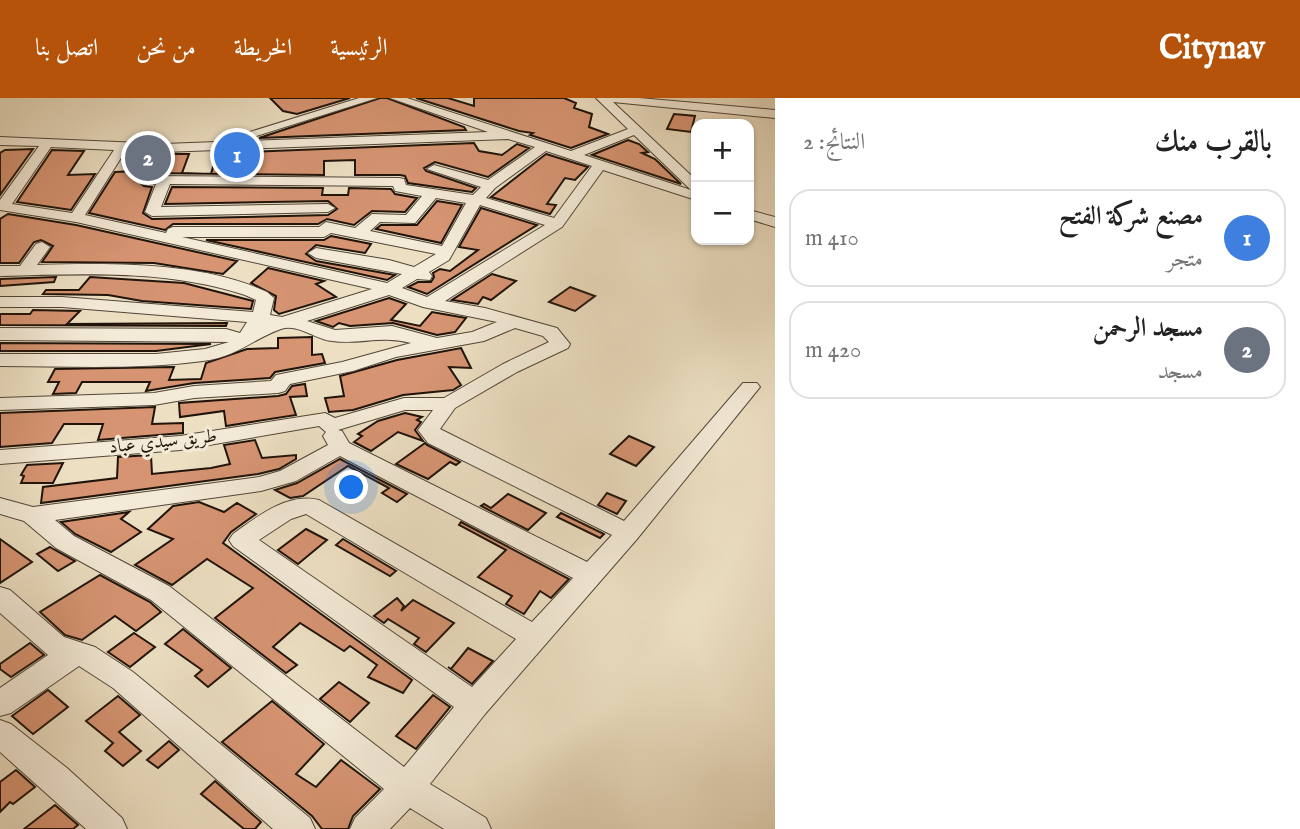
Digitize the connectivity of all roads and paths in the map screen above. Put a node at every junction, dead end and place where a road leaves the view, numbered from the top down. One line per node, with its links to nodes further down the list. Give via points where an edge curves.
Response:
1 (371, 98): 8 (street)
2 (396, 98): 5 (street)
3 (775, 114): 4 (street, via 602,98)
4 (636, 130): 11 (street); 17 (street)
5 (507, 135): 9 (street); 12 (street)
6 (1, 143): 7 (street)
7 (47, 144): 10 (street); 22 (street)
8 (214, 145): 10 (street); 12 (street)
9 (545, 146): 11 (street); 18 (street)
10 (121, 148): 25 (street)
11 (573, 155): 13 (street)
12 (332, 160): 16 (street); 19 (street, via 400,182 400,188); 23 (street)
13 (600, 164): 20 (street); 27 (street)
14 (434, 169): 18 (street)
15 (145, 180): 16 (street)
16 (164, 182): 23 (street, via 152,212)
17 (691, 182)
18 (490, 184): 21 (street)
19 (433, 192): 21 (street); 30 (street, via 410,220 377,217)
20 (691, 194)
21 (478, 200): 27 (street); 32 (street)
22 (2, 206): 25 (street)
23 (328, 208): 28 (street)
24 (754, 216): 26 (street)
25 (76, 218): 29 (street)
26 (775, 222)
27 (557, 224): 39 (street)
28 (325, 229): 29 (street); 30 (street); 34 (street)
29 (136, 233): 33 (street)
30 (359, 233): 32 (street)
31 (42, 247): 35 (street)
32 (445, 251): 37 (street, via 443,257)
33 (226, 252): 34 (street); 38 (street)
34 (316, 262): 37 (street, via 389,265); 40 (street)
35 (25, 270): 36 (street); 38 (street, via 105,269)
36 (0, 271)
37 (416, 273): 39 (street); 40 (street)
38 (203, 277): 43 (street, via 265,298)
39 (453, 285): 42 (street)
40 (387, 290): 42 (street); 45 (street)
41 (0, 302): 43 (street, via 62,302)
42 (429, 303): 44 (street)
43 (259, 319): 45 (street); 48 (street)
44 (515, 321): 49 (street, via 477,337); 54 (street, via 550,332 561,344)
45 (281, 323): 47 (street); 48 (street)
46 (0, 334): 48 (street, via 226,335)
47 (333, 336): 49 (street, via 392,332); 51 (street)
48 (244, 340): 50 (street, via 222,352 166,359)
49 (437, 344): 51 (street)
50 (0, 360)
51 (359, 364): 53 (street, via 283,379 278,387 194,391 161,399)
52 (750, 387): 59 (street)
53 (0, 404)
54 (448, 404): 55 (street, via 404,404); 59 (street, via 429,430 436,438)
55 (332, 431): 56 (street, طريق سيدي عباد); 58 (street, via 288,476 261,484); 60 (street, via 523,544)
56 (0, 457)
57 (0, 506): 58 (street)
58 (33, 515): 67 (street, via 65,542 160,593)
59 (628, 533): 60 (street)
60 (590, 575): 62 (street)
61 (0, 597): 63 (street, via 54,645)
62 (535, 637): 65 (street); 65 (street, via 310,506 280,514 242,540)
63 (72, 654): 64 (street); 69 (street, via 85,655 123,680)
64 (0, 704)
65 (474, 705): 67 (street)
66 (0, 733): 68 (street)
67 (407, 788): 70 (street); 71 (street)
68 (110, 829)
69 (298, 829)
70 (367, 829)
71 (474, 829)

